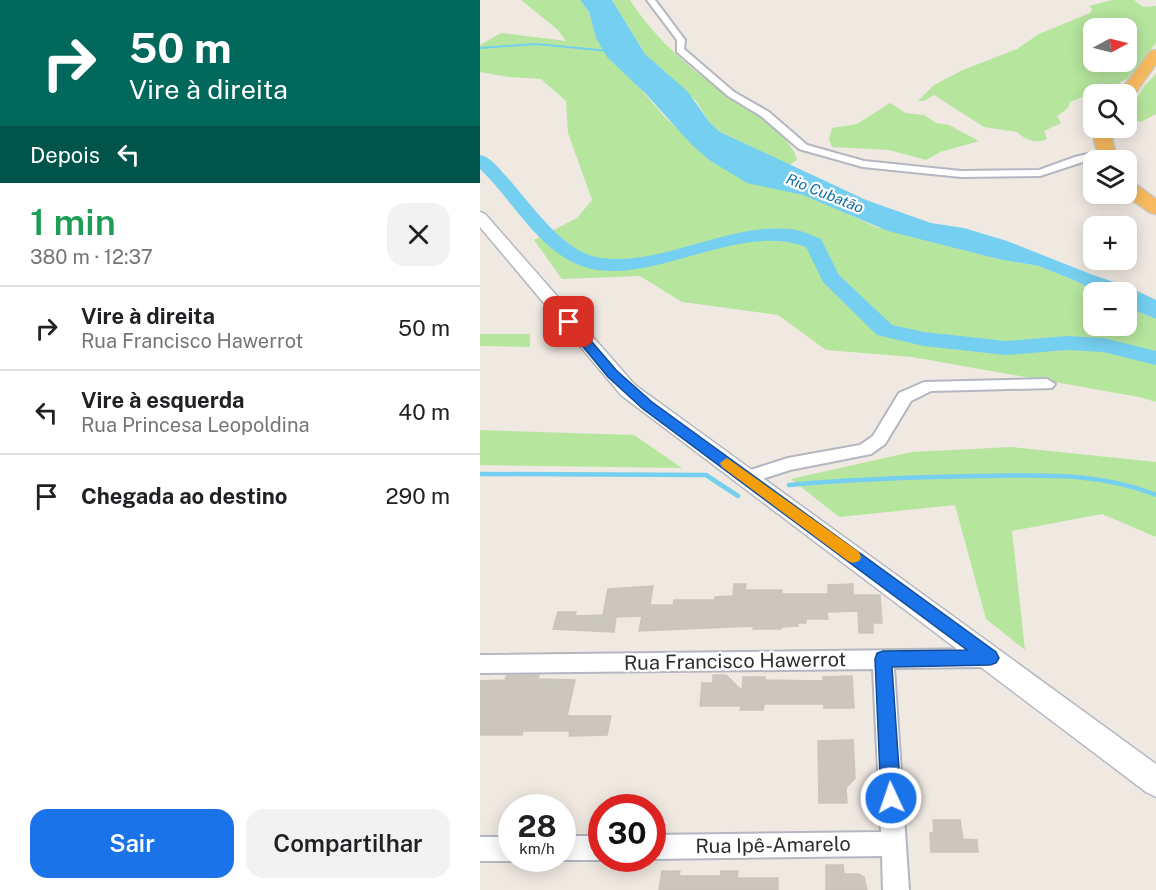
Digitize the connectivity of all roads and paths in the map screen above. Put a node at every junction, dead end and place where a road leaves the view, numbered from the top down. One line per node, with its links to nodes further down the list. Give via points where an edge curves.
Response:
1 (651, 0): 4 (street, via 681,40 680,51 803,147 863,164 961,174 1040,173)
2 (1156, 54): 3 (highway)
3 (1134, 84)
4 (1083, 159)
5 (1137, 194): 6 (highway)
6 (1156, 208)
7 (480, 217): 9 (street, via 628,390)
8 (1047, 384): 9 (street, via 929,386 905,397 879,440 865,450 788,464)
9 (747, 478): 10 (street)
10 (990, 658): 11 (street, Rua Francisco Hawerrot); 13 (street)
11 (883, 659): 12 (street, Rua Francisco Hawerrot); 14 (street)
12 (480, 664)
13 (1156, 782)
14 (894, 844): 15 (street, Rua Ipê-Amarelo); 18 (street)
15 (666, 847)
16 (480, 849): 17 (street)
17 (498, 849)
18 (896, 890)

